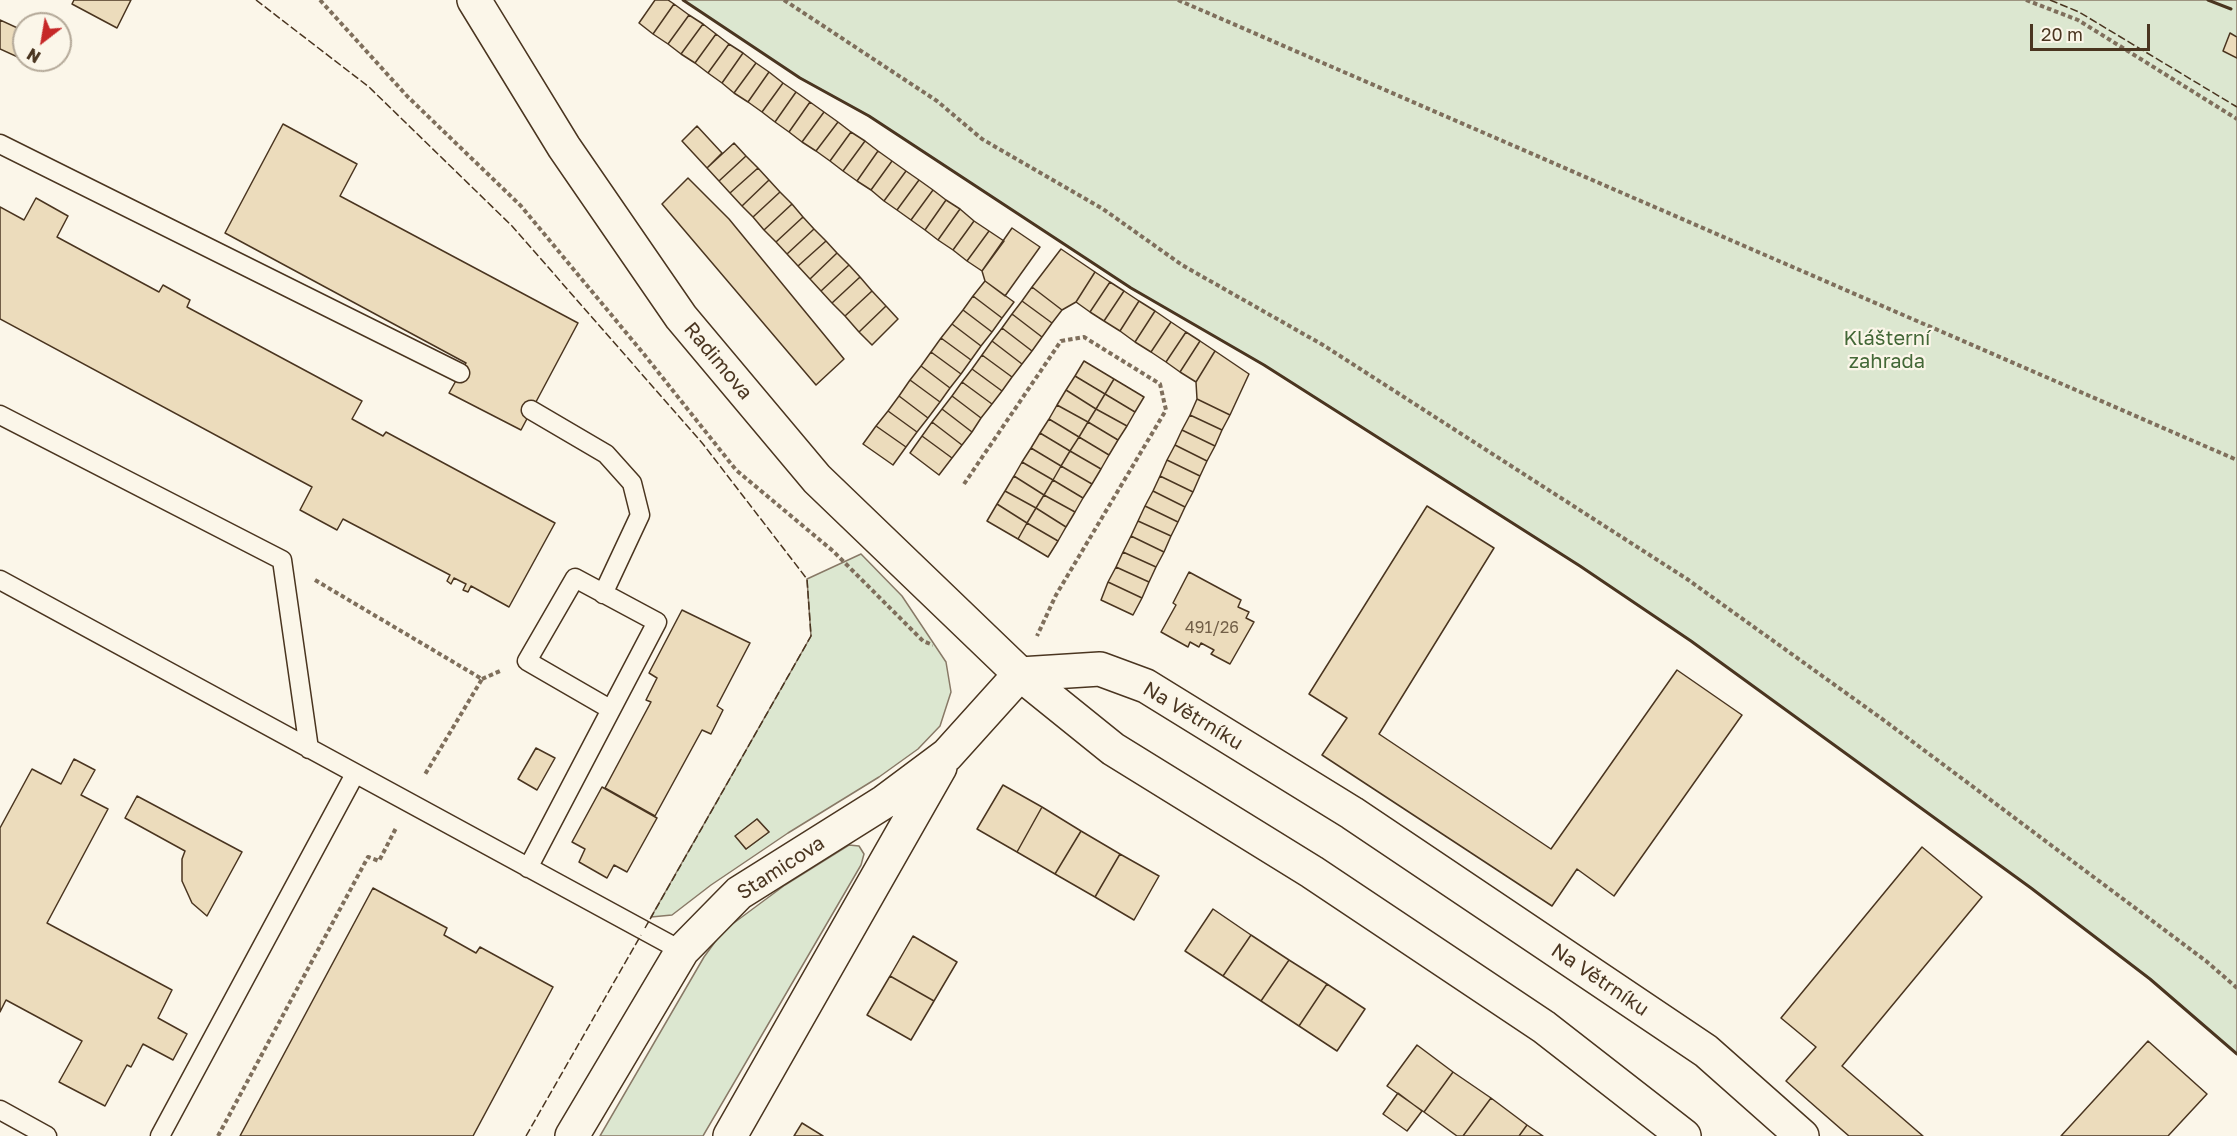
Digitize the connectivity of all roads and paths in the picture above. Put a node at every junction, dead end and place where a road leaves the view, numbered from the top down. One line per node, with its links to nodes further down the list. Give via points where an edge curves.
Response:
1 (320, 0): 15 (path, via 407,96 521,206 736,470 833,551 923,641)
2 (474, 0): 16 (street, Radimova, via 564,147 681,317 817,479)
3 (784, 0): 23 (path, via 937,101 982,139 1103,209 1182,265 1323,345 1688,579 1885,721)
4 (1178, 0): 11 (path)
5 (2025, 0): 6 (path, via 2078,20)
6 (2237, 119)
7 (0, 144): 8 (lane)
8 (460, 373)
9 (531, 410): 14 (lane, via 606,454 632,483 640,515)
10 (0, 415): 18 (lane, via 282,560)
11 (2237, 460)
12 (964, 484): 16 (path, via 1061,341 1084,337 1160,384 1166,410 1056,595)
13 (0, 580): 18 (lane)
14 (603, 594): 17 (lane, via 657,622); 17 (lane, via 574,578 527,661)
15 (934, 645)
16 (1020, 674): 19 (street, Stamicova); 29 (street, via 1113,749 1312,872 1544,1027); 30 (street, Na Větrníku, via 1100,669 1146,686 1352,813 1706,1051)
17 (610, 709): 21 (lane)
18 (309, 748): 20 (lane)
19 (947, 755): 22 (street, Stamicova, via 884,802 739,893); 28 (street, Stamicova)
20 (355, 774): 21 (lane); 26 (lane)
21 (528, 868): 22 (lane)
22 (682, 951): 27 (street, Stamicova)
23 (2237, 988)
24 (0, 1110): 25 (lane)
25 (47, 1136)
26 (160, 1136)
27 (572, 1136)
28 (730, 1136)
29 (1684, 1136)
30 (1802, 1136)

